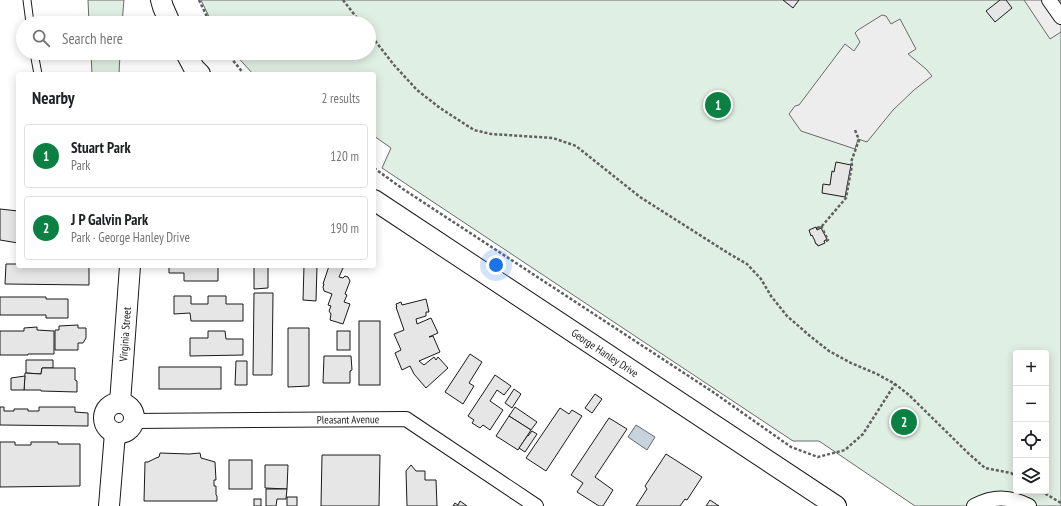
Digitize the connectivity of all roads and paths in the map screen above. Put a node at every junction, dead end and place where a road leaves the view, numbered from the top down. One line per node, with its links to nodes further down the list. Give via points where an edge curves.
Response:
1 (27, 0): 6 (lane)
2 (161, 0): 7 (main road)
3 (199, 0): 8 (path)
4 (343, 0): 9 (path)
5 (1049, 0): 10 (street)
6 (29, 16)
7 (167, 16)
8 (207, 16)
9 (356, 16)
10 (1061, 18)
11 (376, 42): 23 (path, via 417,90 474,130 491,134 553,138 576,146 640,197 747,264 787,316 829,351)
12 (35, 60): 14 (lane)
13 (233, 60): 15 (path)
14 (38, 72)
15 (242, 72)
16 (855, 130): 19 (path, via 859,140 851,162 846,198)
17 (376, 169): 23 (path, via 713,392 791,447 818,457 845,450 863,434)
18 (376, 201): 32 (main road, George Hanley Drive)
19 (821, 226): 20 (path); 21 (path, via 828,240)
20 (817, 228)
21 (824, 242)
22 (130, 268): 24 (main road, Virginia Street)
23 (895, 384): 27 (path, via 985,468)
24 (120, 403): 25 (main road, via 131,408); 26 (main road, via 108,407 103,416 105,426)
25 (134, 421): 26 (main road, via 127,431); 31 (street, Pleasant Avenue, via 406,419)
26 (115, 433): 30 (main road)
27 (1013, 474)
28 (1046, 494): 29 (path)
29 (1061, 503)
30 (109, 506)
31 (536, 506)
32 (836, 506)
33 (974, 506): 34 (street, via 1001,498)
34 (1029, 506)

